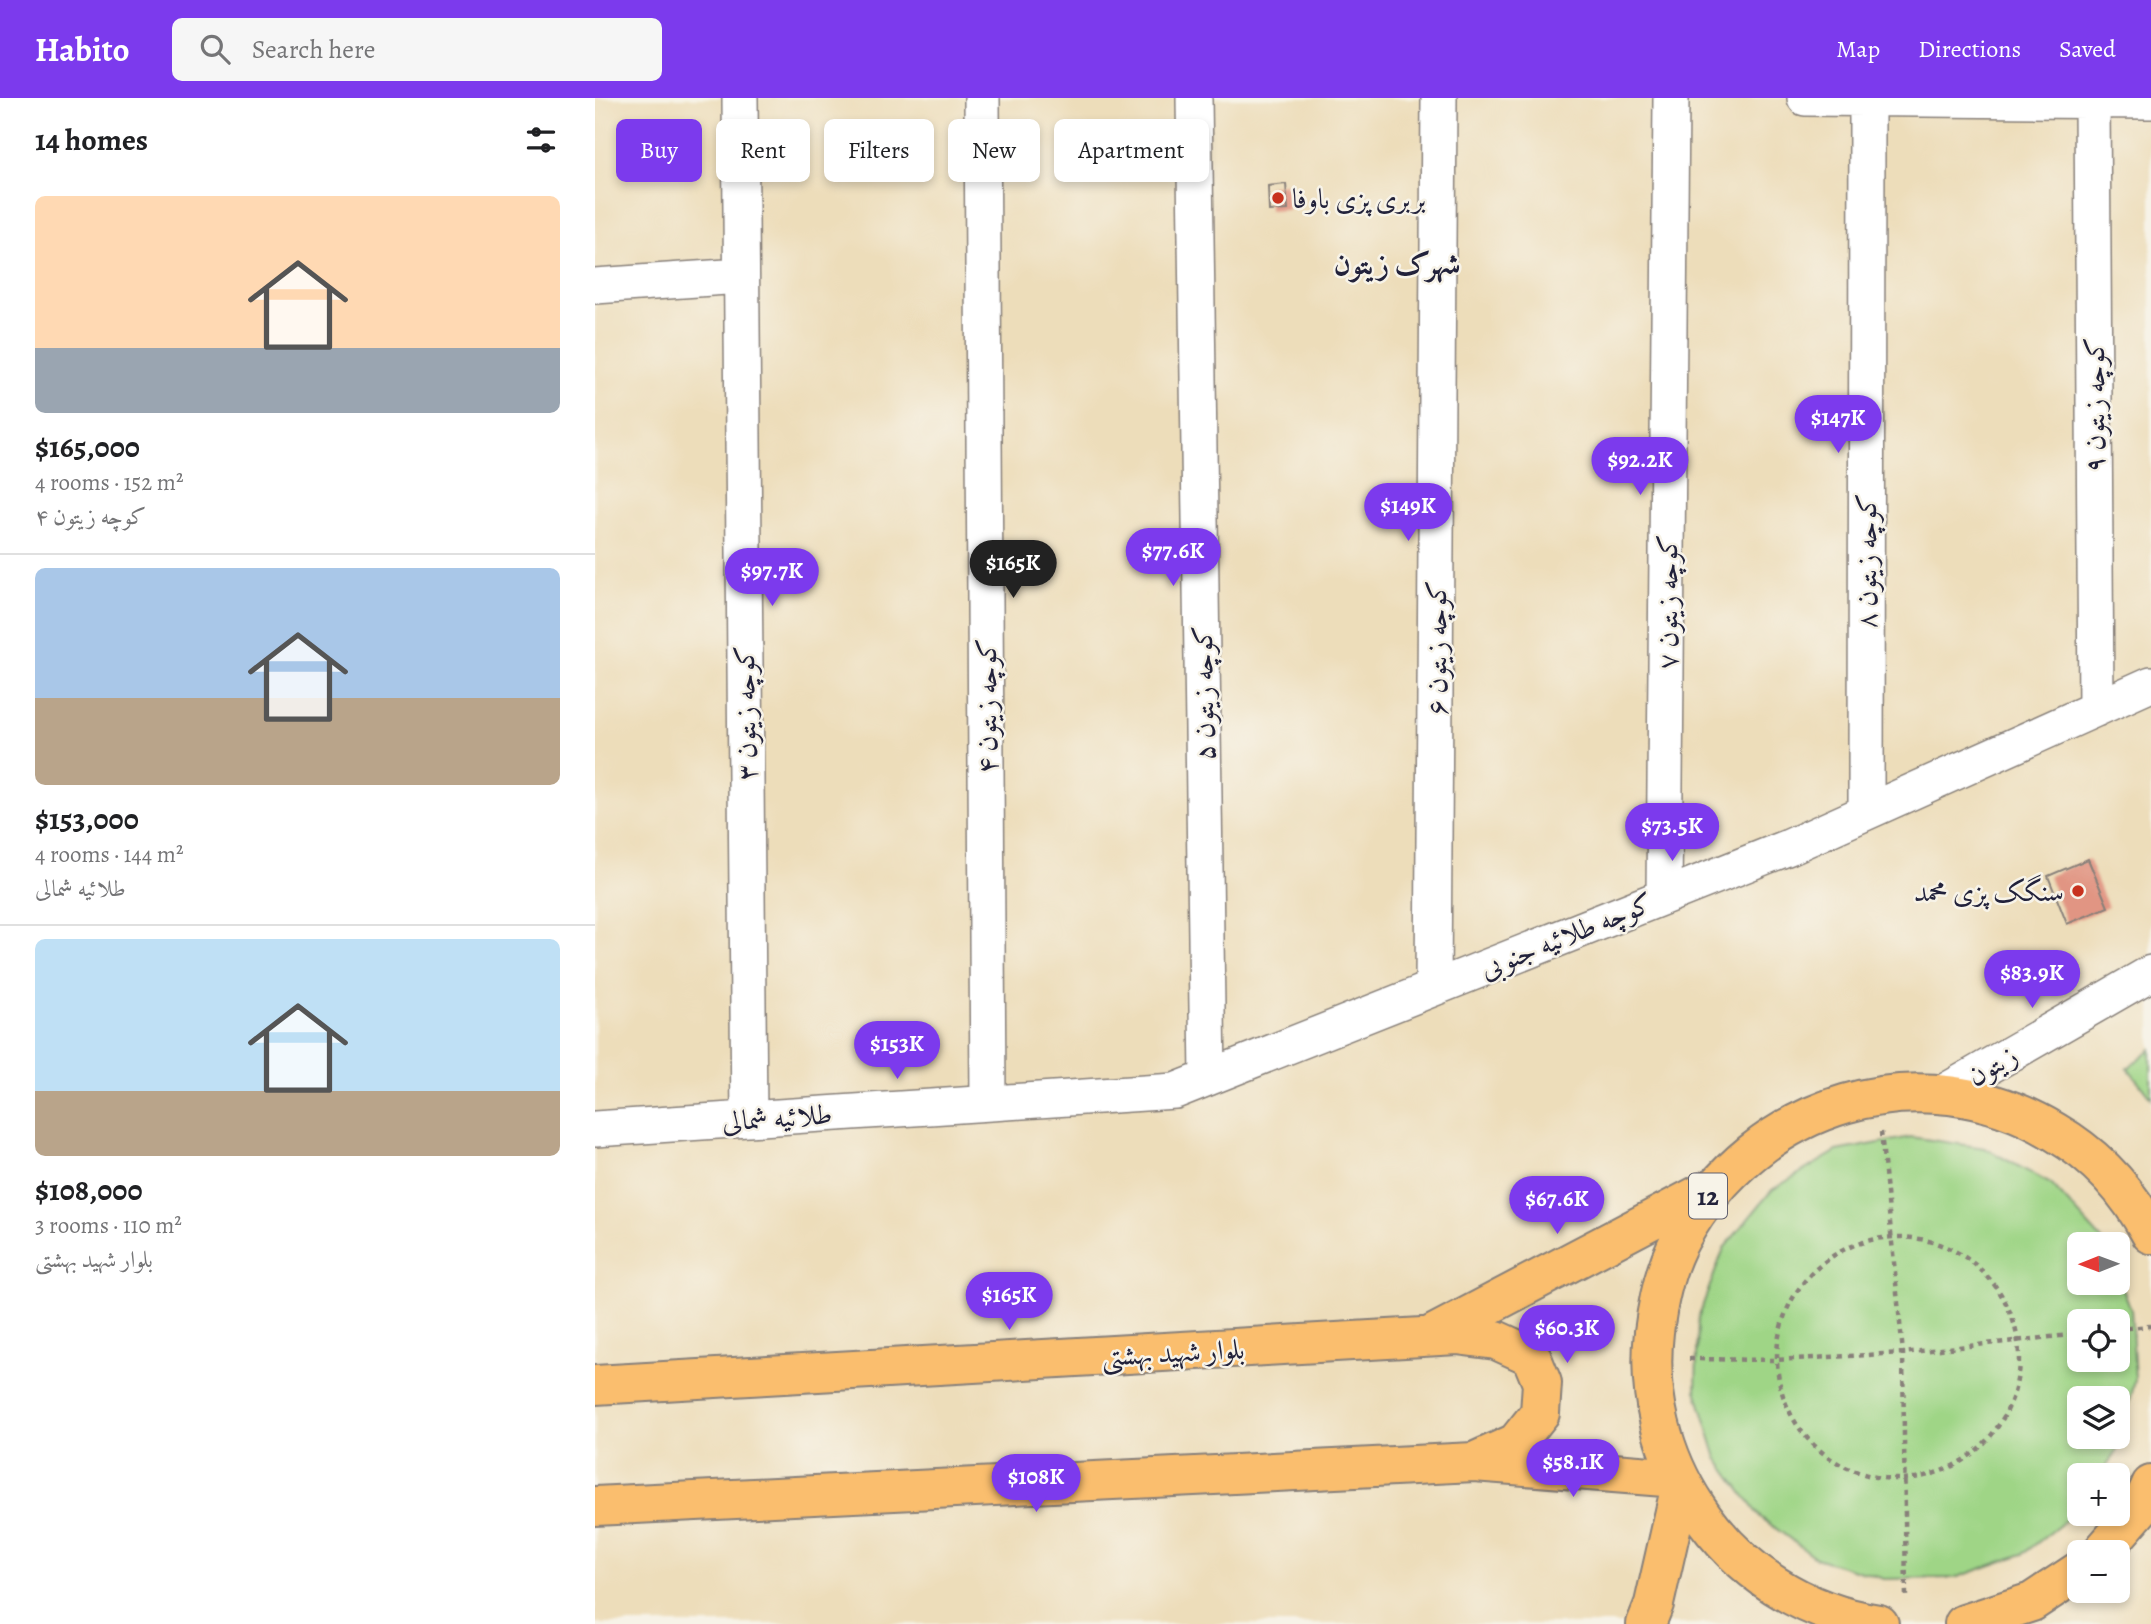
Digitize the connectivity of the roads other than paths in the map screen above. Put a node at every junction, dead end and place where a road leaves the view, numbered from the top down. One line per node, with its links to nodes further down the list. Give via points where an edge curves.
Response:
1 (740, 98): 11 (street, کوچه زیتون ۳)
2 (982, 98): 21 (street, کوچه زیتون ۴)
3 (1194, 98): 19 (street, کوچه زیتون ۵)
4 (1439, 98): 18 (street, کوچه زیتون ۶)
5 (1671, 98): 16 (street, کوچه زیتون ۷)
6 (1805, 98): 7 (street)
7 (1867, 99): 8 (street); 15 (street, کوچه زیتون ۸)
8 (1963, 99): 9 (street)
9 (2092, 101): 10 (street); 14 (street, کوچه زیتون ۹)
10 (2151, 102)
11 (741, 276): 12 (street); 22 (street, کوچه زیتون ۳)
12 (595, 286)
13 (2151, 684): 14 (street, کوچه طلائیه جنوبی)
14 (2097, 709): 15 (street, کوچه طلائیه جنوبی)
15 (1866, 812): 16 (street, کوچه طلائیه جنوبی)
16 (1664, 896): 18 (street, کوچه طلائیه جنوبی)
17 (2151, 973): 20 (street, زيتون)
18 (1433, 988): 19 (street, کوچه طلائیه جنوبی)
19 (1208, 1078): 21 (street, طلائیه شمالی, via 1175,1091)
20 (1941, 1094): 24 (main road, 12, via 1878,1096 1816,1112 1760,1144); 25 (main road, 12, via 1989,1102 2033,1119 2074,1143 2110,1175)
21 (988, 1103): 22 (street, طلائیه شمالی)
22 (749, 1119): 23 (street, طلائیه شمالی)
23 (595, 1129)
24 (1714, 1187): 26 (main road, بلوار شهید بهشتی); 29 (main road, 12, via 1679,1239 1658,1298 1651,1359 1657,1420)
25 (2147, 1220)
26 (1427, 1338): 27 (main road, بلوار شهید بهشتی); 28 (main road, via 1457,1335 1496,1340 1531,1356 1542,1383 1540,1413 1516,1443)
27 (595, 1385)
28 (1474, 1462): 29 (main road); 31 (main road)
29 (1679, 1481): 34 (main road, 12, via 1712,1531 1752,1571 1799,1601 1851,1620); 35 (main road)
30 (2151, 1485): 32 (main road, via 2141,1507)
31 (595, 1506)
32 (2112, 1540)
33 (2067, 1579): 36 (main road, via 2032,1602)
34 (1892, 1617)
35 (1646, 1624)
36 (1964, 1624)

